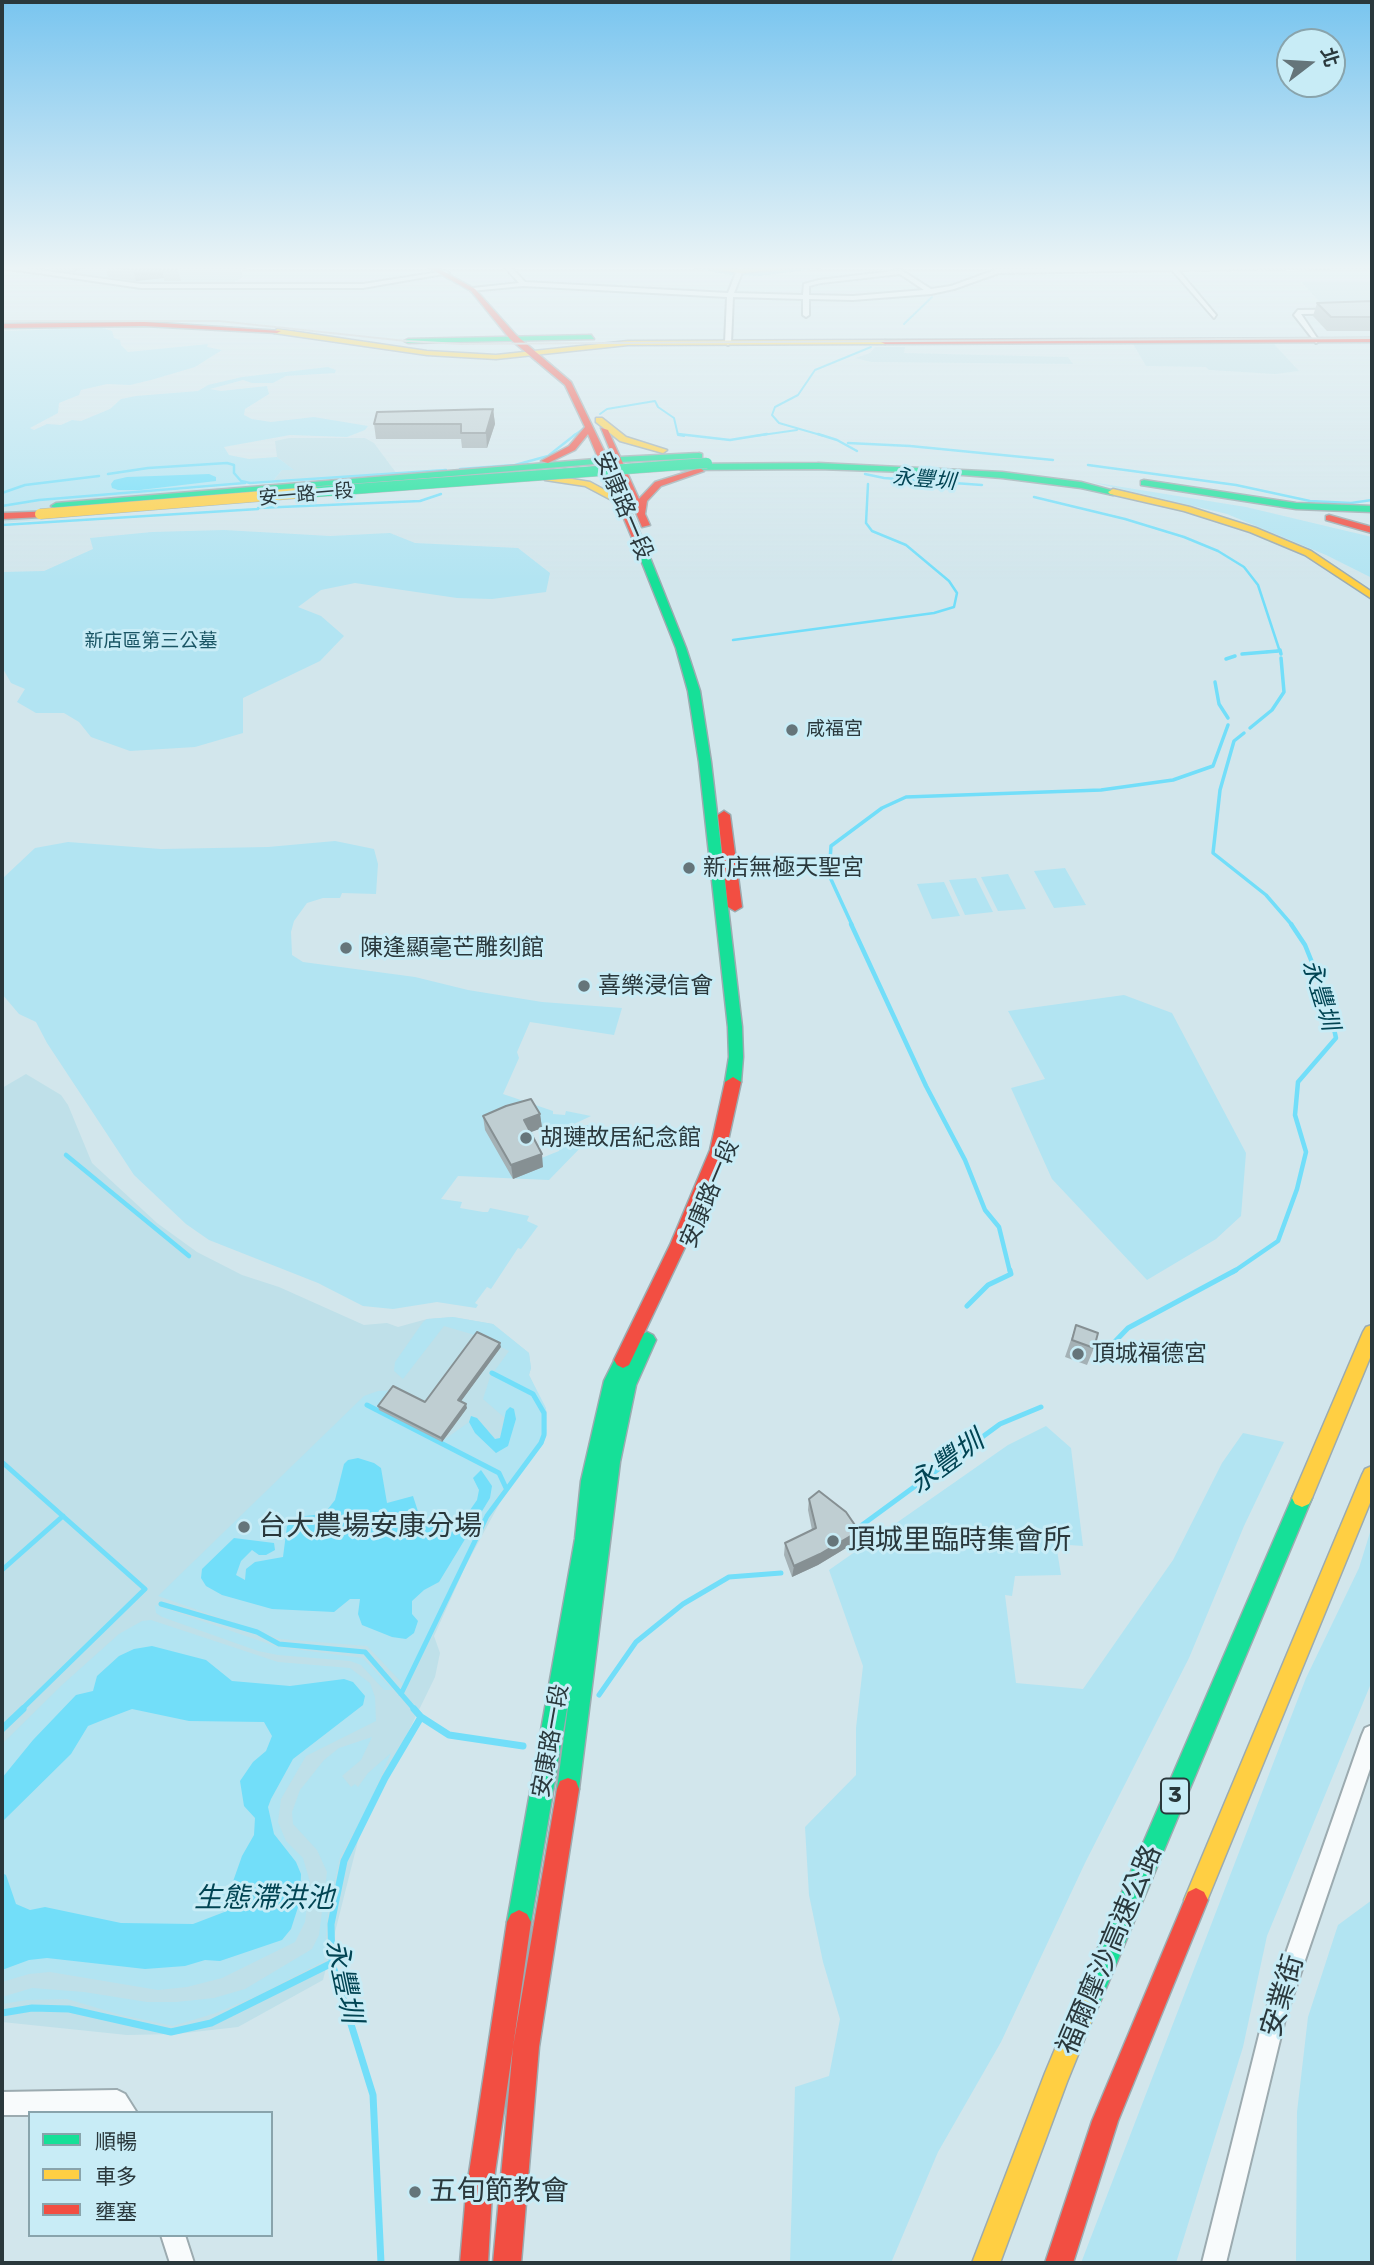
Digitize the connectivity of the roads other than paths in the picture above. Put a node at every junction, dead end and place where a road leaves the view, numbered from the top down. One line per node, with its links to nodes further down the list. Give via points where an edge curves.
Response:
1 (556, 371): 5 (main road, 安康路一段)
2 (564, 371): 4 (main road, 安康路一段)
3 (568, 371): 4 (main road)
4 (569, 374): 5 (main road, 安康路一段)
5 (594, 423): 6 (main road, via 640,445); 7 (main road, 安康路一段); 9 (main road, via 565,453)
6 (733, 455): 7 (main road); 10 (main road, via 836,456)
7 (614, 466): 8 (main road); 9 (main road, 安一路一段); 11 (main road, 安一路一段); 14 (main road, 安康路一段); 18 (main road, 安康路一段)
8 (773, 466): 10 (main road); 18 (main road, via 672,477 646,494)
9 (515, 468): 12 (main road, 安一路一段)
10 (1004, 470): 13 (main road, via 1115,479); 17 (main road, bridge, via 707,461); 21 (main road, via 1187,509)
11 (530, 477): 12 (main road, 安一路一段); 14 (main road, via 587,484)
12 (448, 479): 17 (main road, 安一路一段, bridge, via 96,513)
13 (1244, 499): 15 (main road); 20 (main road)
14 (622, 502): 31 (main road, 安康路一段, via 694,691 736,1056 718,1150 613,1381 591,1482 505,2003)
15 (1372, 509)
16 (2, 510): 17 (main road, 安一路一段)
17 (40, 511): 19 (main road, 安一路一段)
18 (641, 513): 32 (main road, 安康路一段, via 694,647 715,734 747,1057 732,1152 627,1385 610,1462 567,1795 526,2046)
19 (2, 516)
20 (1372, 530)
21 (1308, 553): 22 (main road); 23 (main road)
22 (1372, 585)
23 (1372, 596)
24 (1372, 1332): 33 (main road, 福爾摩沙高速公路 / 3, via 1054,2082)
25 (1372, 1475): 34 (main road, via 1105,2121)
26 (1372, 1735): 35 (street, 安業街, via 1274,2019)
27 (2, 2104): 28 (street, via 117,2102)
28 (124, 2111)
29 (174, 2237): 30 (street)
30 (182, 2263)
31 (474, 2263)
32 (507, 2263)
33 (986, 2263)
34 (1059, 2263)
35 (1214, 2263)

